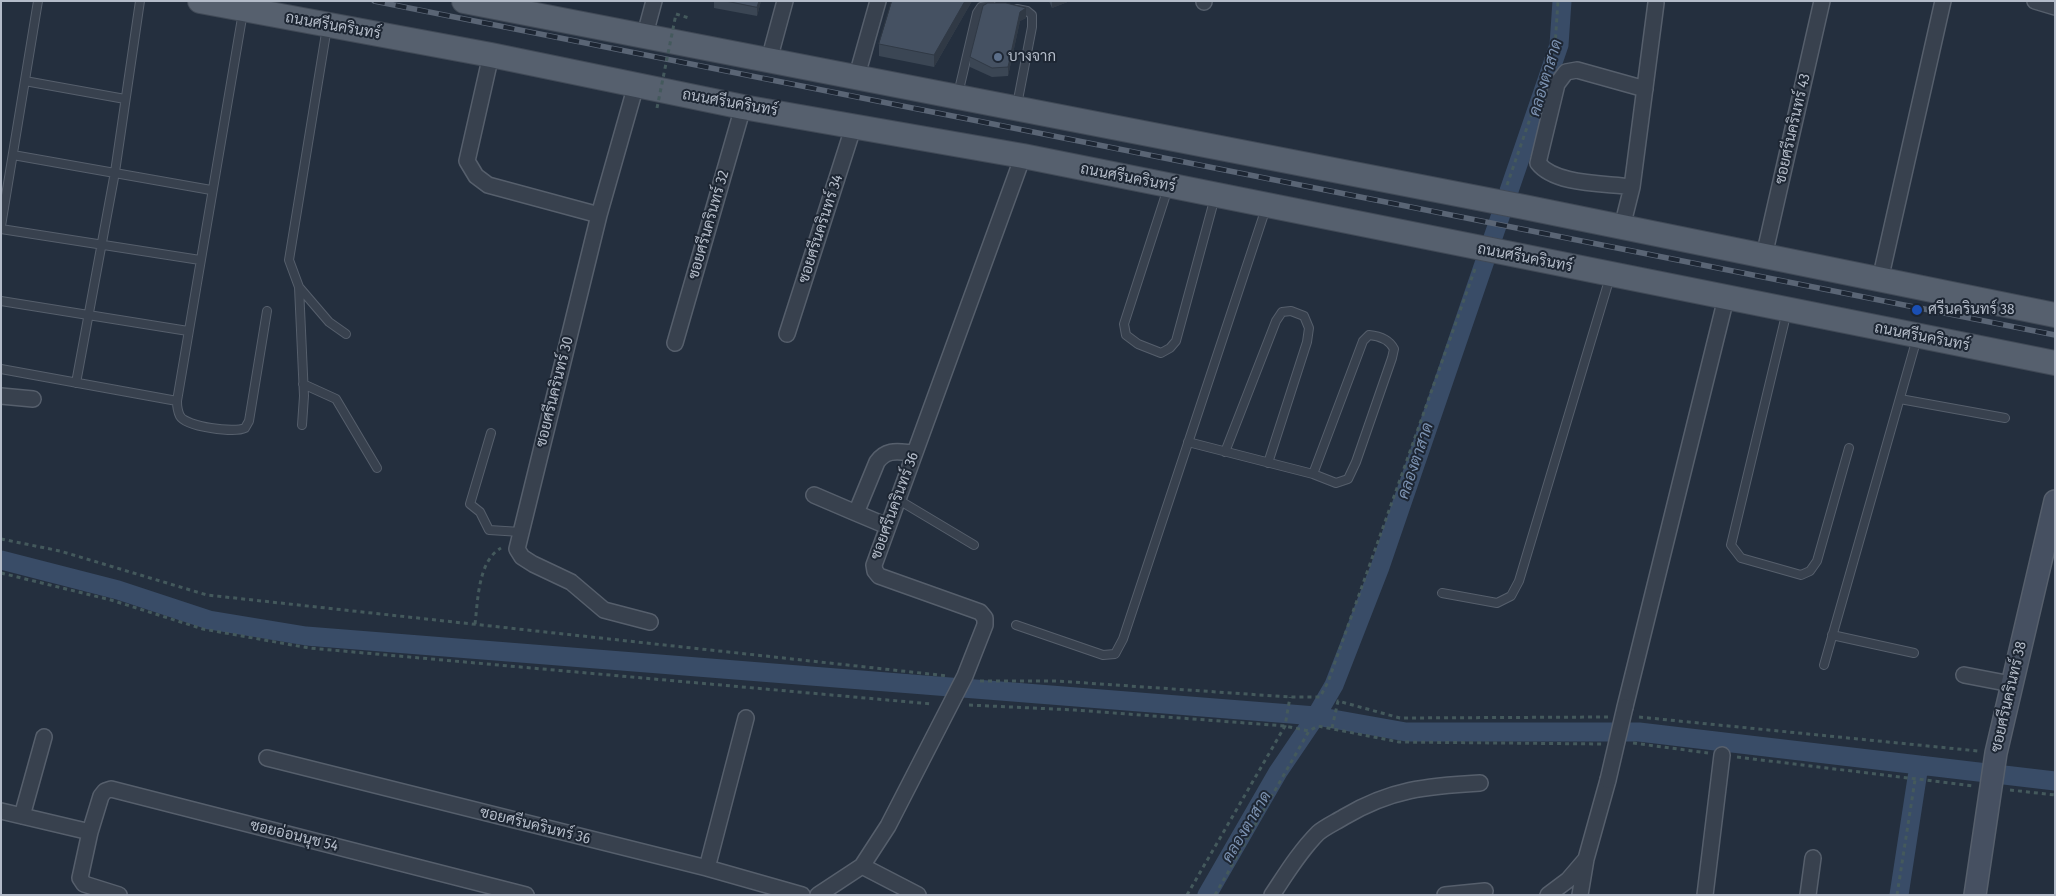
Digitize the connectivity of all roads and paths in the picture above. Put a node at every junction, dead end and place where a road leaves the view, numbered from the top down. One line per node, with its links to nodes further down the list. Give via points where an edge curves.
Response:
1 (38, 1): 21 (lane)
2 (140, 1): 24 (lane)
3 (200, 1): 14 (main road, ถนนศรีนครินทร์)
4 (464, 1): 12 (main road)
5 (654, 1): 17 (street)
6 (785, 1): 19 (street)
7 (878, 1): 20 (street)
8 (1822, 1): 43 (street, ซอยศรีนครินทร์ 43)
9 (1943, 1): 46 (street)
10 (2034, 1): 13 (street)
11 (1656, 3): 23 (street)
12 (506, 5): 17 (main road)
13 (2055, 7)
14 (244, 10): 16 (main road, ถนนศรีนครินทร์); 35 (lane)
15 (689, 18): 27 (path, bridge, via 676,14)
16 (327, 25): 18 (main road, ถนนศรีนครินทร์); 47 (lane, via 289,260)
17 (644, 38): 19 (main road)
18 (491, 55): 22 (main road, ถนนศรีนครินทร์); 38 (street, via 467,161 470,169 488,185)
19 (769, 60): 20 (main road)
20 (856, 79): 25 (main road)
21 (24, 81): 24 (lane); 30 (lane)
22 (636, 86): 26 (main road, ถนนศรีนครินทร์); 38 (street, ซอยศรีนครินทร์ 30)
23 (1645, 89): 34 (street); 34 (street, via 1577,70 1566,72 1557,84 1538,162 1544,171 1557,178)
24 (125, 99): 32 (lane)
25 (957, 99): 28 (main road); 28 (lane, via 977,13 988,4 1007,7 1032,14)
26 (743, 106): 29 (main road, ถนนศรีนครินทร์); 58 (street, ซอยศรีนครินทร์ 32)
27 (656, 108)
28 (1016, 110): 40 (main road)
29 (854, 125): 31 (main road, ถนนศรีนครินทร์); 56 (street, ซอยศรีนครินทร์ 34)
30 (13, 154): 32 (lane); 39 (lane)
31 (1023, 156): 33 (main road, ถนนศรีนครินทร์); 73 (street, ซอยศรีนครินทร์ 36)
32 (116, 172): 35 (lane); 42 (lane)
33 (1169, 186): 36 (main road, ถนนศรีนครินทร์); 36 (lane, via 1124,324 1126,336 1161,352 1176,341)
34 (1632, 186): 40 (street)
35 (211, 190): 44 (lane)
36 (1216, 195): 37 (main road, ถนนศรีนครินทร์)
37 (1267, 206): 41 (main road, ถนนศรีนครินทร์); 70 (lane)
38 (599, 215): 82 (street, ซอยศรีนครินทร์ 30)
39 (1, 227): 42 (lane)
40 (1622, 227): 43 (main road)
41 (1457, 244): 45 (main road, ถนนศรีนครินทร์); 97 (path, via 1477,264 1328,682 1320,697)
42 (101, 245): 44 (lane); 53 (lane)
43 (1764, 256): 46 (main road)
44 (200, 260): 54 (lane)
45 (1611, 275): 48 (main road, ถนนศรีนครินทร์); 87 (lane, via 1519,581 1511,596 1497,603)
46 (1880, 280): 52 (main road)
47 (299, 287): 55 (lane, via 329,322); 62 (lane)
48 (1726, 298): 50 (main road, ถนนศรีนครินทร์); 99 (street)
49 (1, 301): 53 (lane)
50 (1788, 310): 57 (main road, ถนนศรีนครินทร์); 71 (lane, via 1731,545 1741,558 1801,575 1810,571 1816,561)
51 (267, 311): 66 (lane, via 249,421 245,428 234,431 193,424 180,416)
52 (2055, 315)
53 (87, 316): 54 (lane); 61 (lane)
54 (188, 331): 66 (lane)
55 (346, 334)
56 (787, 334)
57 (1918, 336): 59 (main road, ถนนศรีนครินทร์); 65 (lane)
58 (675, 343)
59 (2055, 364)
60 (1, 369): 61 (lane)
61 (76, 383): 66 (lane)
62 (304, 384): 68 (lane); 75 (lane, via 336,399)
63 (1, 396): 64 (street)
64 (33, 399)
65 (1900, 399): 67 (lane); 91 (lane)
66 (177, 401)
67 (2005, 418)
68 (302, 425)
69 (491, 433): 82 (lane, via 470,504 480,512 489,530)
70 (1188, 442): 72 (lane); 90 (lane, via 1123,639 1115,654 1103,655)
71 (1849, 448)
72 (1225, 452): 74 (lane); 74 (lane, via 1276,321 1282,312 1291,311 1304,316 1309,328 1307,342)
73 (914, 453): 78 (street, ซอยศรีนครินทร์ 36); 80 (street, via 890,451 882,455)
74 (1268, 463): 76 (lane)
75 (377, 468)
76 (1312, 474): 76 (lane, via 1363,341 1369,335 1390,341 1394,349 1392,358 1348,479 1336,483)
77 (814, 495): 80 (street)
78 (897, 499): 81 (street, ซอยศรีนครินทร์ 36); 84 (lane)
79 (2055, 501): 96 (street, ซอยศรีนครินทร์ 38)
80 (856, 513): 81 (street)
81 (887, 526): 95 (street, ซอยศรีนครินทร์ 36, via 874,565 879,576 972,608 985,618)
82 (521, 532): 85 (street, ซอยศรีนครินทร์ 30)
83 (1, 539): 89 (path, via 60,552 207,595)
84 (974, 545)
85 (517, 549): 88 (street, via 533,564 571,582 604,610); 89 (path, via 501,548 492,553 481,580)
86 (1, 573): 98 (path, via 111,600 203,629 309,648)
87 (1442, 593)
88 (650, 622)
89 (475, 624): 95 (path, via 685,649)
90 (1016, 625)
91 (1832, 635): 92 (lane); 93 (lane)
92 (1914, 653)
93 (1824, 665)
94 (1964, 675): 96 (street)
95 (965, 676): 97 (path, via 982,682 1057,681); 98 (street, ซอยศรีนครินทร์ 36)
96 (2012, 684): 107 (street, ซอยศรีนครินทร์ 38)
97 (1290, 697): 101 (path)
98 (950, 706): 101 (path, via 976,704 1065,709); 119 (street, ซอยศรีนครินทร์ 36, via 888,826)
99 (1625, 713): 102 (path, via 1400,718 1338,701); 107 (path); 118 (street, bridge)
100 (746, 718): 120 (street)
101 (1285, 726): 103 (path); 127 (path)
102 (1332, 728): 103 (path, via 1318,726); 105 (path, via 1399,742)
103 (1309, 731): 128 (path)
104 (44, 737): 115 (street)
105 (1612, 744)
106 (1632, 744): 108 (path)
107 (1996, 753): 112 (street, ซอยศรีนครินทร์ 38)
108 (1722, 755): 110 (path); 133 (street)
109 (267, 758): 120 (street, ซอยศรีนครินทร์ 36)
110 (1915, 780): 112 (path); 135 (path)
111 (1480, 783): 129 (street, via 1427,786 1396,793 1356,810 1319,832)
112 (1990, 787): 113 (path); 136 (street, ซอยศรีนครินทร์ 38)
113 (2055, 795)
114 (1, 811): 115 (street)
115 (22, 816): 116 (street)
116 (90, 832): 122 (street, ซอยอ่อนนุช 54, via 80,878 84,884); 123 (street, ซอยอ่อนนุช 54, via 102,796 111,789)
117 (1813, 858): 134 (street)
118 (1586, 860): 131 (street, via 1568,880); 132 (street)
119 (862, 866): 125 (street, ซอยศรีนครินทร์ 36); 126 (street)
120 (707, 868): 124 (street, ซอยศรีนครินทร์ 36)
121 (1485, 891): 130 (street)
122 (119, 895)
123 (526, 895)
124 (802, 895)
125 (818, 895)
126 (918, 895)
127 (1187, 895)
128 (1215, 895)
129 (1272, 895)
130 (1445, 895)
131 (1548, 895)
132 (1580, 895)
133 (1705, 895)
134 (1808, 895)
135 (1897, 895)
136 (1975, 895)

